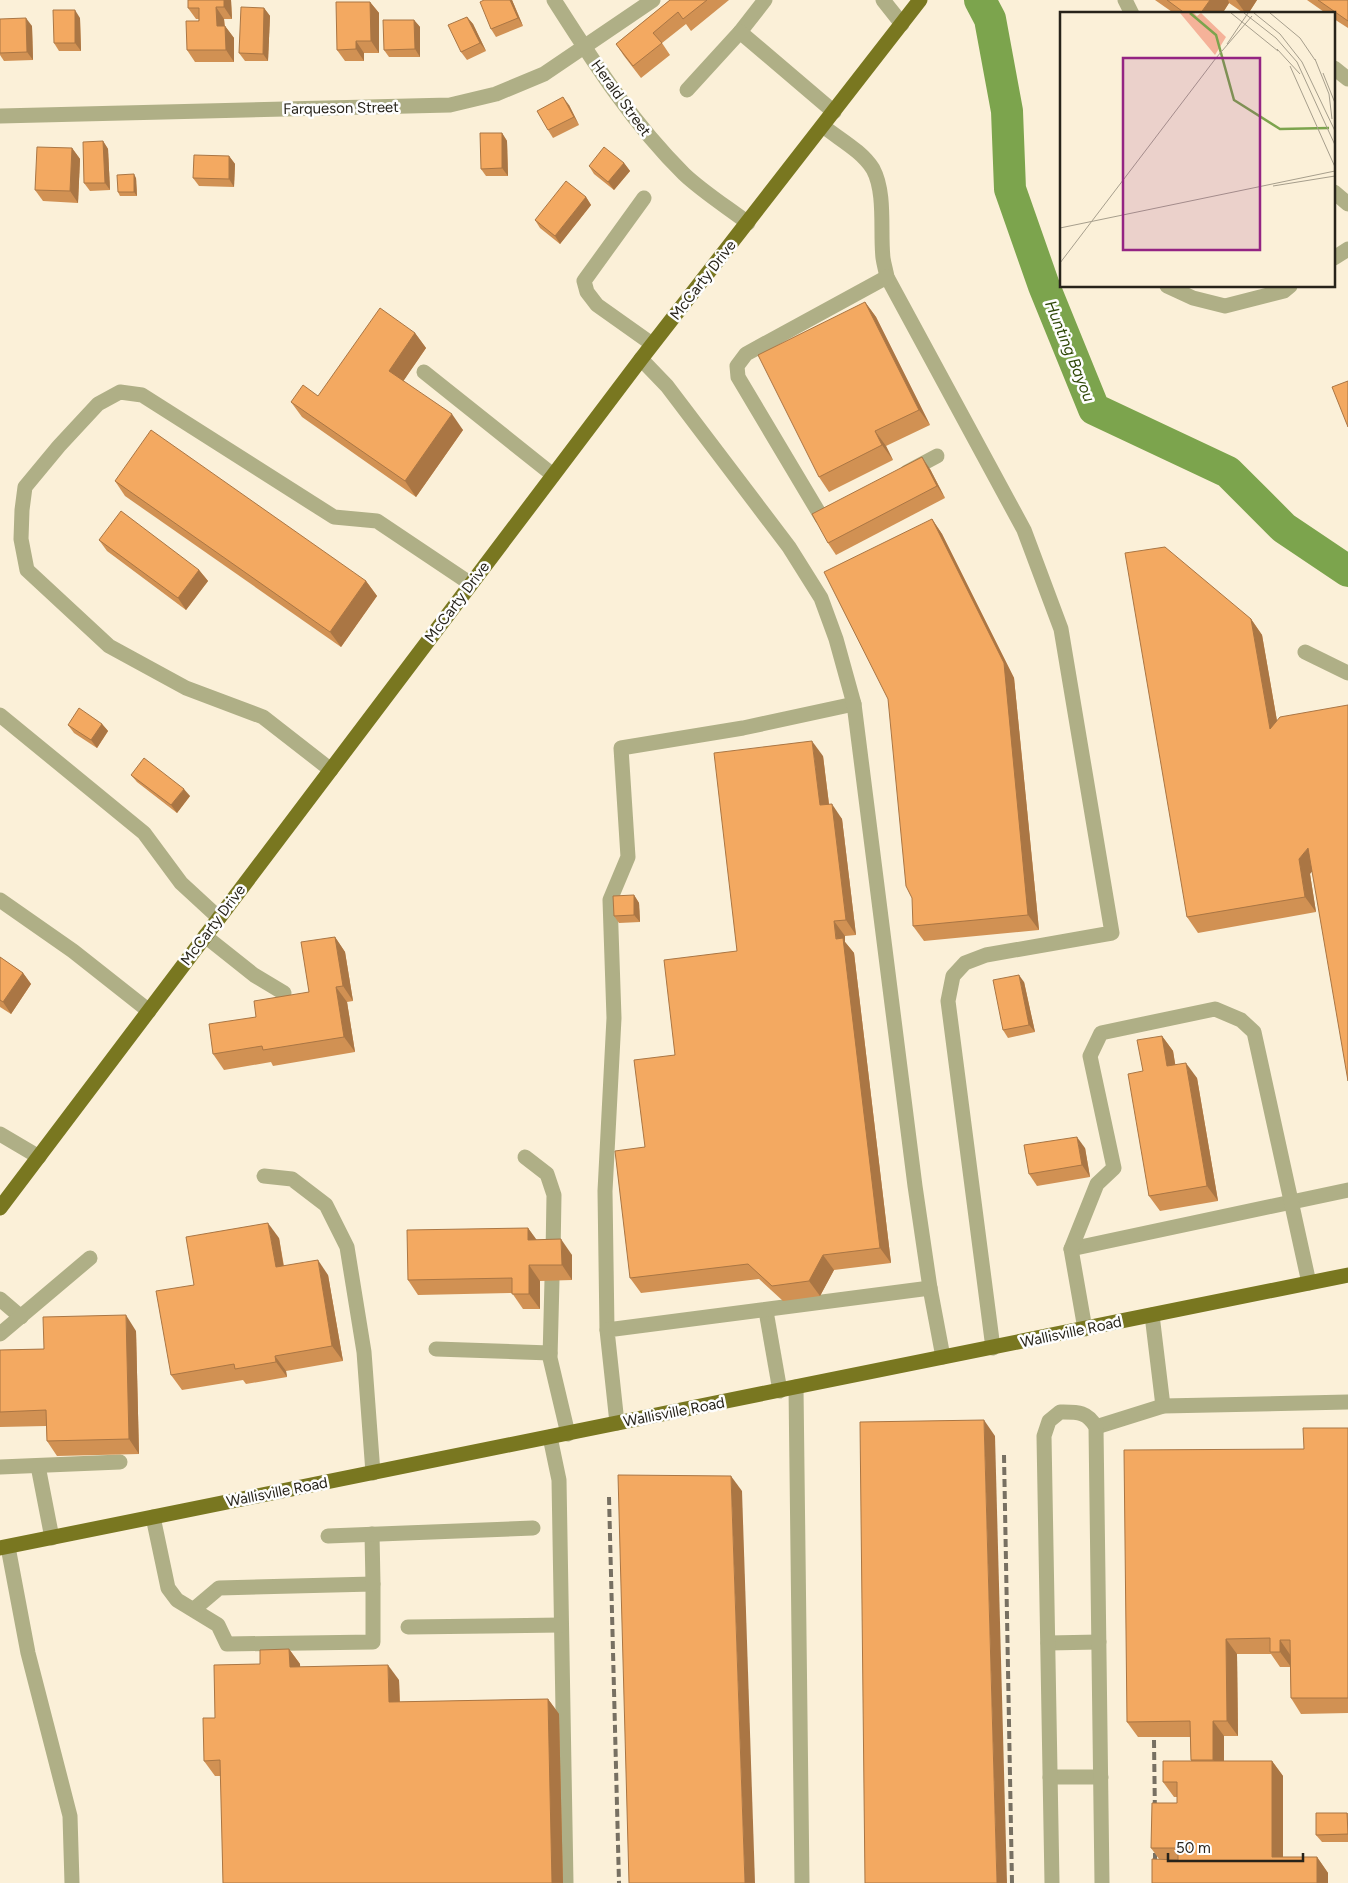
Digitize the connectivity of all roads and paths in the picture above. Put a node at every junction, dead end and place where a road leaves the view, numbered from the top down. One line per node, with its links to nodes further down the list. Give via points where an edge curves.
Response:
1 (554, 0): 10 (street, Herald Street)
2 (653, 0): 10 (street, Farqueson Street)
3 (765, 0): 9 (street)
4 (883, 0): 8 (street)
5 (1125, 0): 7 (street)
6 (918, 3): 8 (main road, McCarty Drive)
7 (1131, 12)
8 (902, 24): 14 (main road, McCarty Drive)
9 (740, 32): 13 (street); 14 (street)
10 (584, 47): 15 (street, Farqueson Street, via 544,74 496,94 450,105); 20 (street, Herald Street, via 639,126 685,175)
11 (1336, 70): 12 (street)
12 (1348, 79)
13 (687, 90)
14 (834, 112): 16 (main road, McCarty Drive)
15 (0, 116)
16 (823, 126): 20 (main road, McCarty Drive); 23 (street, via 864,158 873,170 878,186)
17 (1336, 194): 19 (street)
18 (644, 198): 26 (street, via 584,281 586,292 597,305)
19 (1348, 204)
20 (748, 223): 26 (main road, McCarty Drive)
21 (1348, 249): 22 (street)
22 (1336, 257)
23 (887, 277): 32 (street, via 746,354 737,366 738,377 822,518); 65 (street, via 1024,530 1061,629 1112,933 986,955 965,963 953,976 948,1001)
24 (1171, 288): 25 (street, via 1193,298 1225,306)
25 (1288, 288)
26 (652, 344): 27 (main road, McCarty Drive)
27 (641, 359): 30 (main road, McCarty Drive); 36 (street, via 668,386 789,547 820,598)
28 (424, 372): 30 (street)
29 (937, 456): 31 (street)
30 (553, 475): 33 (main road, McCarty Drive)
31 (896, 478)
32 (846, 504)
33 (471, 584): 38 (main road, McCarty Drive); 38 (street, via 377,521 334,518 142,395 120,392 98,404 25,487 21,539 27,570 109,646 186,688 263,717)
34 (1305, 652): 35 (street)
35 (1348, 673)
36 (854, 704): 57 (street); 63 (street, via 743,728 621,748 628,857 610,900 614,1018 605,1191)
37 (0, 715): 40 (street, via 144,833 181,883)
38 (331, 770): 40 (main road, McCarty Drive)
39 (0, 900): 43 (street, via 73,951)
40 (219, 918): 41 (main road, McCarty Drive)
41 (205, 936): 42 (street, via 254,975); 43 (main road, McCarty Drive)
42 (284, 993)
43 (149, 1011): 45 (main road, McCarty Drive)
44 (0, 1134): 45 (street)
45 (39, 1157): 50 (main road, McCarty Drive)
46 (525, 1157): 52 (street, via 548,1174 554,1195)
47 (264, 1176): 80 (street, via 292,1179 326,1205 347,1247 364,1352)
48 (1348, 1190): 49 (street)
49 (1292, 1203): 51 (street); 51 (street, via 1254,1032 1241,1020 1215,1009 1205,1011 1101,1033 1090,1056 1114,1168 1098,1184); 56 (street)
50 (0, 1208)
51 (1071, 1249): 62 (street)
52 (553, 1255)
53 (90, 1258): 61 (street)
54 (1348, 1275): 56 (main road, Wallisville Road)
55 (552, 1280): 67 (street)
56 (1309, 1283): 60 (main road, Wallisville Road)
57 (930, 1288): 59 (street); 68 (street)
58 (0, 1299): 61 (street)
59 (766, 1311): 63 (street); 70 (street)
60 (1152, 1315): 62 (main road, Wallisville Road); 72 (street)
61 (21, 1317): 64 (street)
62 (1085, 1329): 65 (main road, Wallisville Road)
63 (607, 1330): 73 (street)
64 (0, 1334)
65 (993, 1348): 68 (main road, Wallisville Road)
66 (436, 1349): 67 (street)
67 (550, 1353): 75 (street)
68 (943, 1358): 69 (main road, Wallisville Road)
69 (796, 1387): 70 (main road, Wallisville Road); 97 (street)
70 (780, 1391): 73 (main road, Wallisville Road)
71 (1348, 1402): 72 (street)
72 (1163, 1406): 74 (street)
73 (618, 1423): 75 (main road, Wallisville Road)
74 (1096, 1427): 91 (street); 92 (street, via 1091,1418 1077,1412 1060,1412 1049,1421 1044,1436)
75 (568, 1434): 76 (main road, Wallisville Road)
76 (550, 1437): 80 (main road, Wallisville Road); 89 (street, via 560,1480)
77 (120, 1462): 78 (street)
78 (38, 1466): 79 (street); 85 (street)
79 (0, 1467)
80 (373, 1473): 81 (main road, Wallisville Road)
81 (153, 1517): 85 (main road, Wallisville Road); 88 (street, via 168,1588 177,1600)
82 (533, 1528): 83 (street)
83 (372, 1534): 84 (street); 87 (street)
84 (328, 1536)
85 (52, 1538): 86 (main road, Wallisville Road)
86 (4, 1548): 95 (street, via 70,1816)
87 (373, 1584): 88 (street, via 219,1588); 88 (street, via 373,1642 227,1644 218,1625)
88 (193, 1610)
89 (561, 1626): 90 (street); 96 (street)
90 (408, 1627)
91 (1099, 1642): 92 (street); 94 (street)
92 (1048, 1643): 93 (street)
93 (1050, 1777): 94 (street); 98 (street)
94 (1101, 1777): 99 (street)
95 (72, 1883)
96 (566, 1883)
97 (802, 1883)
98 (1052, 1883)
99 (1102, 1883)

